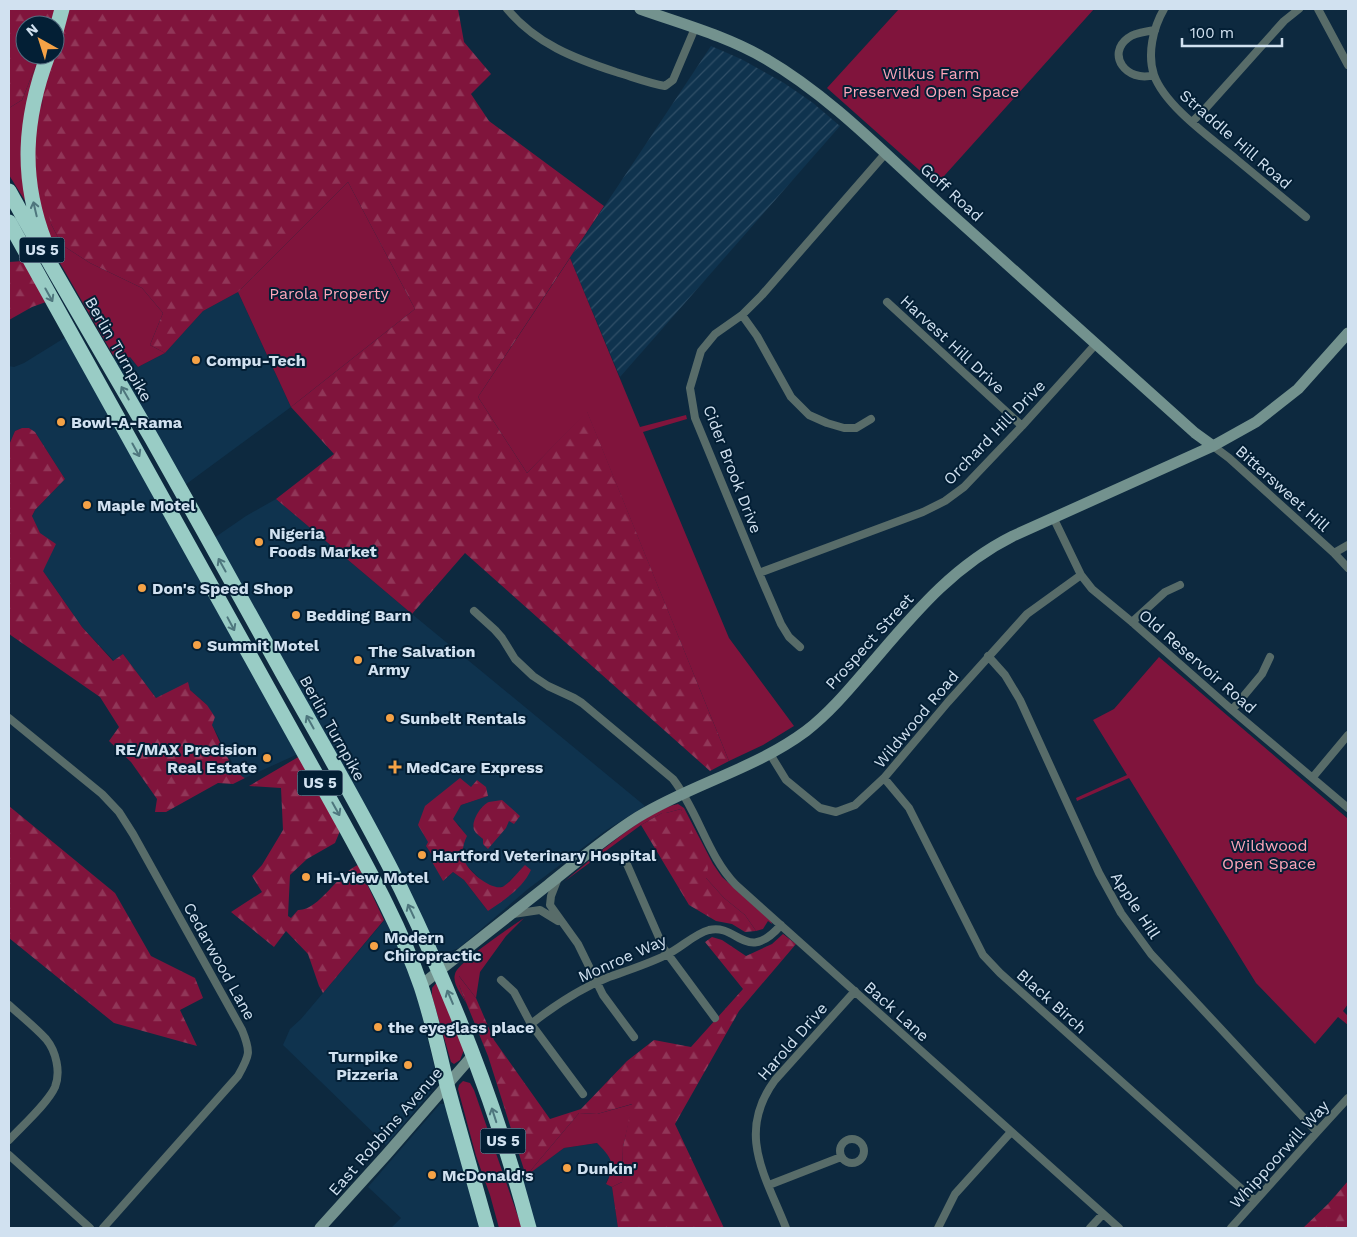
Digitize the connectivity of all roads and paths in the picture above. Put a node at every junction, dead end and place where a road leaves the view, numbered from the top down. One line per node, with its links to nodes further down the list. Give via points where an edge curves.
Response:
1 (507, 9): 6 (street, via 542,41 568,54 665,86 673,80)
2 (640, 9): 6 (main road, Goff Road)
3 (1164, 9): 7 (street, Straddle Hill Road)
4 (1299, 9): 11 (street, via 1284,21)
5 (1318, 9): 9 (street)
6 (695, 28): 12 (main road, Goff Road, via 766,59 811,89)
7 (1155, 30): 10 (street, Straddle Hill Road, via 1152,41); 10 (street, via 1132,35 1119,51 1123,67 1131,74 1140,78)
8 (45, 65): 16 (highway, one-way to 8, via 37,217 28,160 32,103)
9 (1348, 65)
10 (1154, 75): 11 (street, Straddle Hill Road, via 1168,98)
11 (1192, 122): 14 (street, Straddle Hill Road)
12 (885, 154): 18 (street, Cider Brook Drive); 20 (main road, Goff Road)
13 (9, 191): 16 (highway, Berlin Turnpike / US 5)
14 (1306, 217)
15 (9, 222): 40 (highway, Berlin Turnpike / US 5, one-way to 40)
16 (63, 288): 39 (highway, Berlin Turnpike / US 5, one-way to 16, via 153,441)
17 (887, 302): 22 (street, Harvest Hill Drive)
18 (742, 315): 21 (street, via 790,398 809,415 844,428 856,428); 28 (street, Cider Brook Drive, via 714,334 701,351 690,388 695,418)
19 (1348, 333): 23 (main road, Prospect Street, via 1288,398 1256,422)
20 (1095, 345): 22 (street, Orchard Hill Drive); 23 (main road, Goff Road)
21 (871, 419)
22 (1022, 426): 28 (street, Orchard Hill Drive, via 964,487 945,501)
23 (1213, 446): 24 (main road, Prospect Street); 26 (street, Bittersweet Hill)
24 (1053, 517): 29 (street, Old Reservoir Road); 41 (main road, Prospect Street, via 1002,541 960,569 932,594 834,706 805,731)
25 (1348, 545): 26 (street, Bittersweet Hill)
26 (1334, 553): 27 (street, Bittersweet Hill)
27 (1348, 568)
28 (759, 573): 33 (street, Cider Brook Drive, via 781,624)
29 (1080, 575): 32 (street, Old Reservoir Road, via 1092,590); 34 (street, Wildwood Road, via 1027,614)
30 (1180, 585): 32 (street, via 1165,592)
31 (474, 611): 44 (street, Back Lane, via 495,630 515,660 533,676 582,703 667,773)
32 (1132, 622): 36 (street, Old Reservoir Road)
33 (800, 647)
34 (988, 656): 43 (street, Wildwood Road); 66 (street, Apple Hill, via 1005,675 1020,700 1099,874 1121,913 1151,954)
35 (1270, 657): 36 (street, via 1262,674)
36 (1232, 710): 42 (street, Old Reservoir Road)
37 (9, 718): 74 (street, Cedarwood Lane, via 102,794 119,812 249,1047 247,1060 238,1076)
38 (1348, 735): 42 (street)
39 (320, 740): 40 (highway); 52 (highway, Berlin Turnpike / US 5, one-way to 39, via 394,874)
40 (302, 751): 55 (highway, Berlin Turnpike / US 5, one-way to 55, via 372,875)
41 (770, 754): 43 (street, Wildwood Road, via 786,780 797,790 820,808 836,812 855,805); 44 (main road, Prospect Street)
42 (1313, 777): 45 (street, Old Reservoir Road)
43 (884, 778): 71 (street, Black Birch, via 909,808 983,955)
44 (683, 794): 47 (main road, Prospect Street, via 627,825); 50 (street, Back Lane, via 721,868)
45 (1348, 808)
46 (626, 862): 51 (street)
47 (559, 876): 48 (main road, Prospect Street); 49 (street, via 550,900)
48 (511, 914): 49 (street, via 540,910); 52 (main road, Prospect Street)
49 (564, 925): 54 (street, via 578,944)
50 (781, 925): 51 (street, Monroe Way, via 771,936 754,942 745,942 719,930 708,930); 56 (street, Back Lane)
51 (668, 954): 54 (street, Monroe Way); 58 (street)
52 (439, 971): 55 (main road, Prospect Street); 61 (highway, Berlin Turnpike / US 5, one-way to 52)
53 (501, 980): 59 (street, via 514,992)
54 (596, 983): 59 (street, Monroe Way, via 563,1000); 60 (street)
55 (420, 986): 62 (highway, Berlin Turnpike / US 5)
56 (855, 991): 65 (street, Back Lane); 70 (street, Harold Drive, via 765,1094 755,1138)
57 (9, 1004): 67 (street, via 47,1040 56,1058 58,1074 56,1086 48,1098)
58 (715, 1018)
59 (531, 1024): 63 (street)
60 (634, 1037)
61 (473, 1055): 62 (main road, East Robbins Avenue); 77 (highway, Berlin Turnpike / US 5, one-way to 61)
62 (447, 1084): 75 (main road, East Robbins Avenue); 76 (highway, Berlin Turnpike / US 5)
63 (583, 1094)
64 (1348, 1098): 66 (street, Whippoorwill Way)
65 (1012, 1132): 72 (street, Back Lane); 79 (street, via 955,1194)
66 (1317, 1132): 71 (street, Whippoorwill Way)
67 (9, 1140)
68 (9, 1155): 73 (street)
69 (841, 1157): 70 (street)
70 (769, 1185): 78 (street, Harold Drive)
71 (1255, 1202): 82 (street, Whippoorwill Way)
72 (1103, 1214): 80 (street); 81 (street, Back Lane)
73 (90, 1228)
74 (103, 1228)
75 (320, 1228)
76 (487, 1228)
77 (528, 1228)
78 (786, 1228)
79 (938, 1228)
80 (1090, 1228)
81 (1119, 1228)
82 (1231, 1228)

